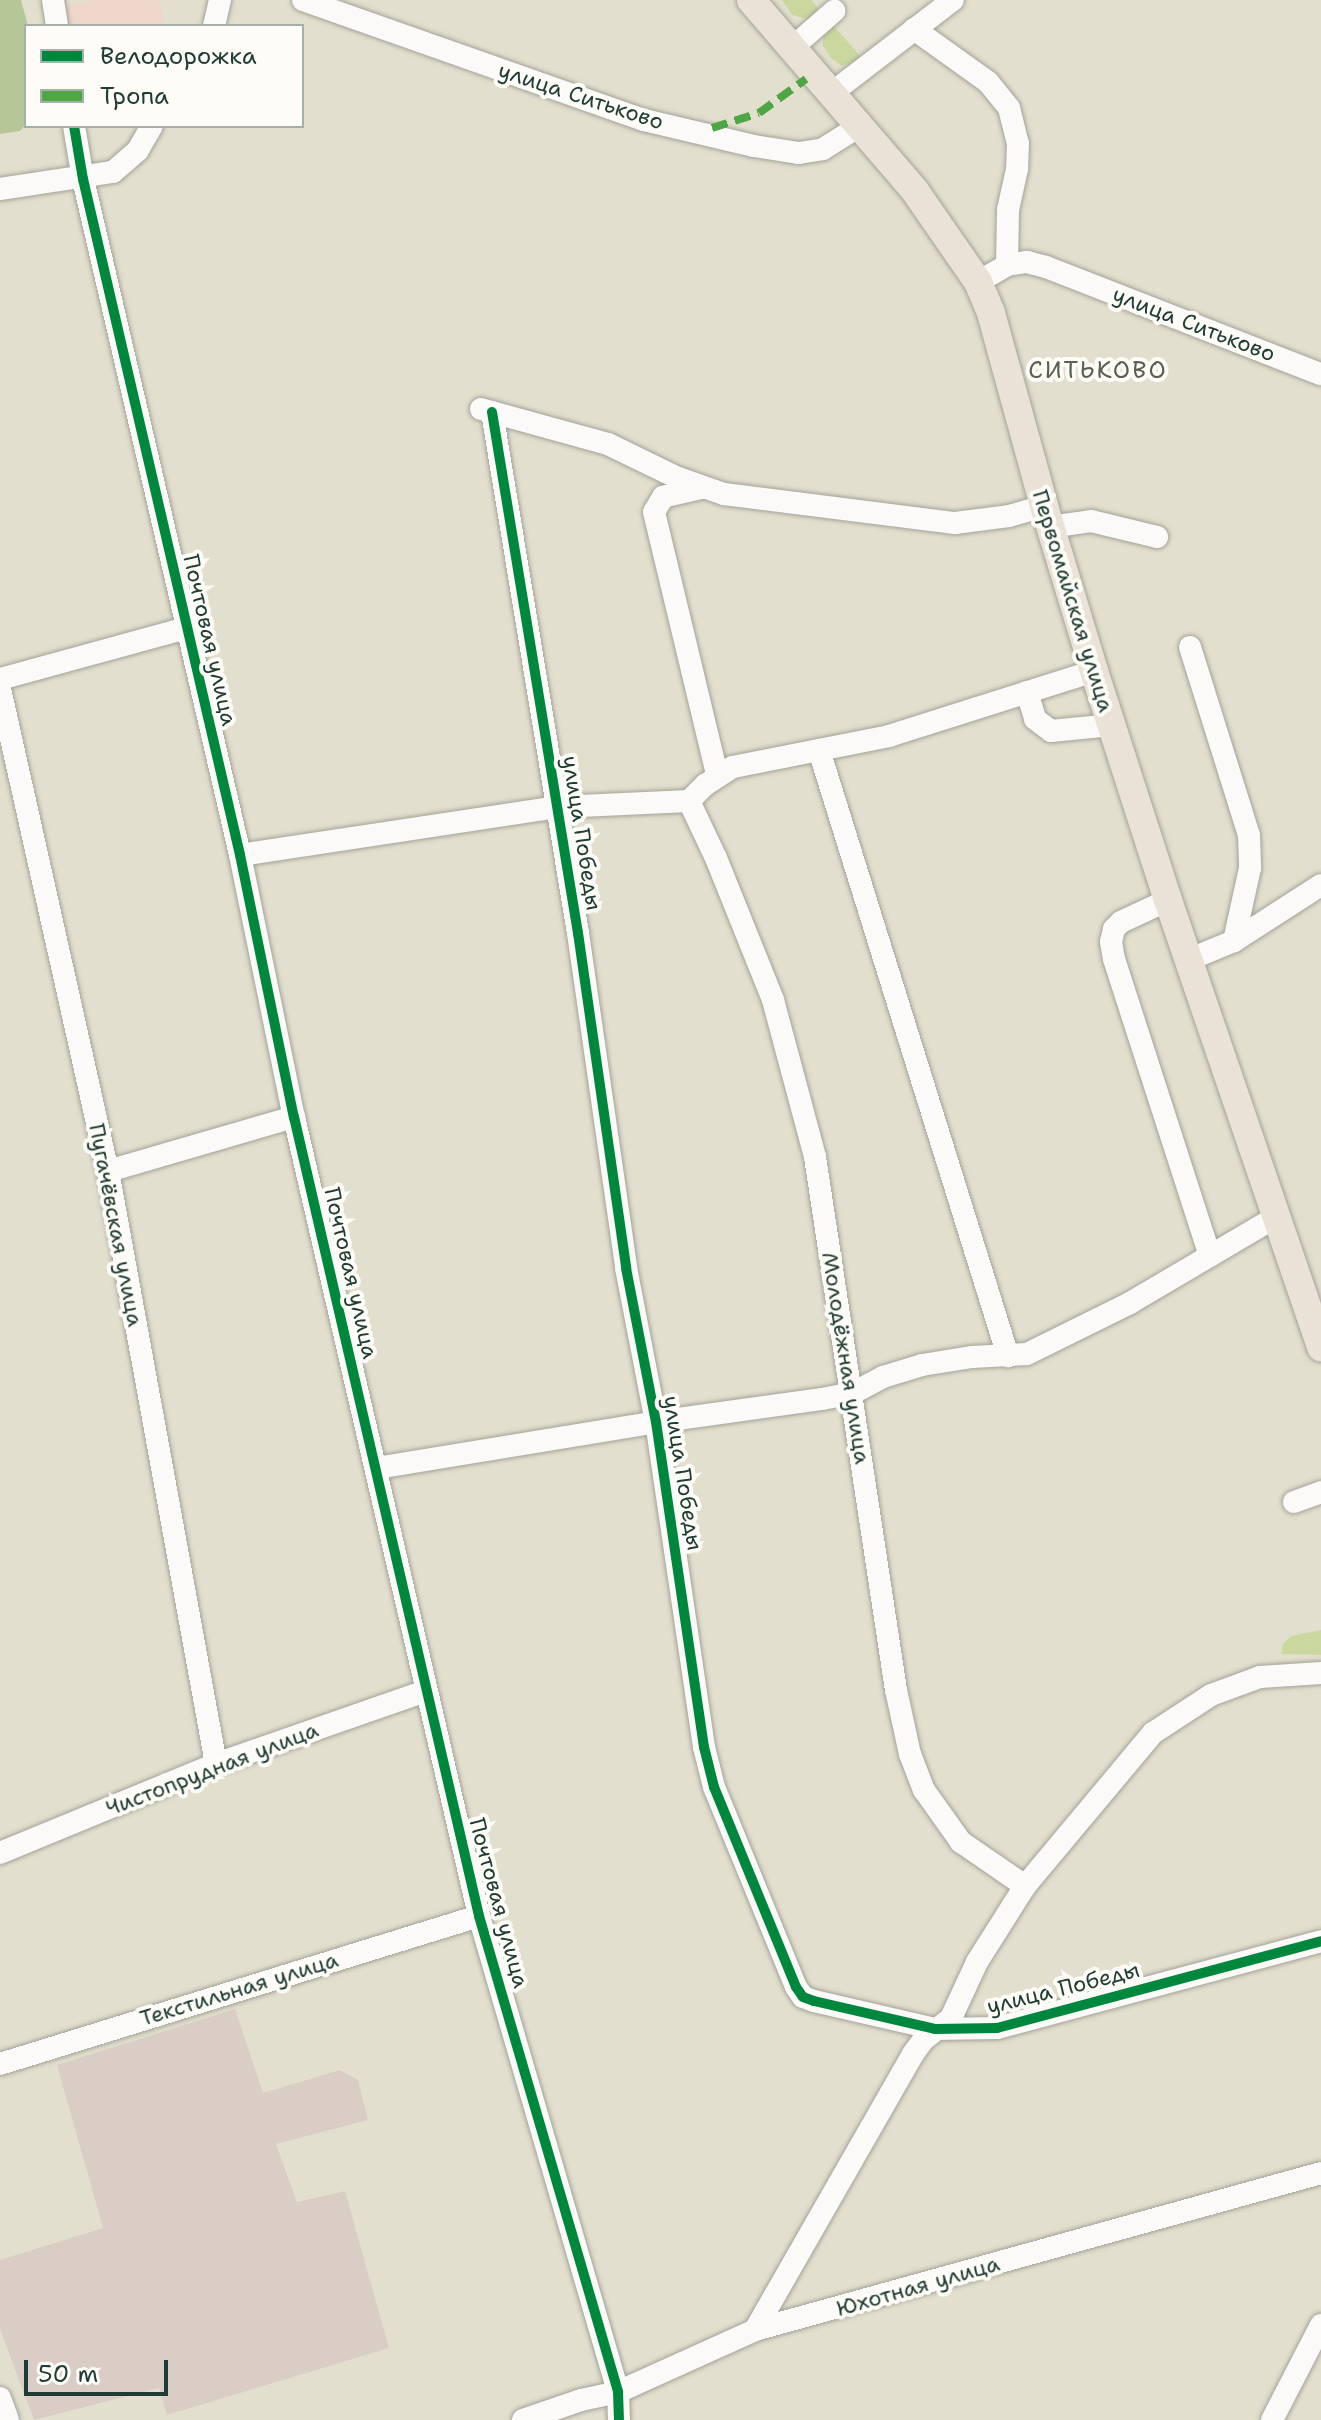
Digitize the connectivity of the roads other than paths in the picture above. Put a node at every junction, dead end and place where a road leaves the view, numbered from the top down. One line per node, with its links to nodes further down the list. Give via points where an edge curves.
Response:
1 (53, 0): 7 (street)
2 (220, 0): 8 (street)
3 (303, 0): 12 (street, улица Ситьково, via 644,120 754,146 799,153 823,149)
4 (953, 0): 9 (street)
5 (761, 6): 10 (main road, Первомайская улица)
6 (834, 11): 10 (street)
7 (57, 24)
8 (214, 24)
9 (914, 29): 11 (street); 17 (street, via 988,82 1009,108 1018,143)
10 (793, 47): 11 (main road, Первомайская улица)
11 (833, 92): 12 (main road, Первомайская улица)
12 (861, 125): 18 (main road, Первомайская улица)
13 (74, 128): 15 (street, Почтовая улица)
14 (151, 128): 15 (street, via 126,163)
15 (83, 179): 16 (street); 23 (street, Почтовая улица)
16 (0, 189)
17 (1007, 265): 18 (street); 19 (street, улица Ситьково, via 1027,262 1046,267)
18 (978, 282): 21 (main road, Первомайская улица)
19 (1321, 374)
20 (703, 488): 21 (street, via 955,523); 31 (street, via 663,497 654,512); 33 (street, улица Победы, via 608,444 486,410)
21 (1047, 517): 22 (street); 25 (main road, Первомайская улица)
22 (1157, 537)
23 (187, 628): 26 (street); 34 (street, Почтовая улица)
24 (1190, 647): 37 (street, via 1249,835 1250,868)
25 (1094, 671): 28 (street); 29 (main road, Первомайская улица)
26 (0, 679)
27 (0, 689): 40 (street, Пугачёвская улица)
28 (1027, 692): 29 (street, via 1035,719 1051,731); 30 (street, via 889,736)
29 (1112, 725): 36 (main road, Первомайская улица)
30 (819, 750): 31 (street); 44 (street)
31 (717, 775): 32 (street)
32 (689, 801): 33 (street); 45 (street, Молодёжная улица, via 773,1000 815,1157)
33 (558, 807): 34 (street); 46 (street, улица Победы, via 626,1268)
34 (240, 855): 39 (street, Почтовая улица)
35 (1321, 885): 37 (street)
36 (1168, 900): 38 (main road, Первомайская улица); 42 (street, via 1121,922 1111,942)
37 (1234, 941): 38 (street)
38 (1188, 960): 41 (main road, Первомайская улица)
39 (294, 1117): 40 (street); 47 (street, Почтовая улица)
40 (108, 1171): 52 (street, Пугачёвская улица)
41 (1276, 1217): 42 (street); 43 (main road, Первомайская улица)
42 (1210, 1256): 44 (street, via 1027,1354)
43 (1321, 1348)
44 (1008, 1356): 45 (street, via 922,1365)
45 (853, 1393): 46 (street); 54 (street, Молодёжная улица, via 910,1754 924,1790 961,1842)
46 (656, 1422): 47 (street); 57 (street, улица Победы, via 704,1747 714,1787 796,1987 814,2001)
47 (376, 1468): 51 (street, Почтовая улица)
48 (1321, 1492): 49 (street)
49 (1294, 1502)
50 (1321, 1673): 54 (street, via 1260,1677 1178,1714 1153,1733)
51 (426, 1691): 52 (street, Чистопрудная улица); 55 (street, Почтовая улица)
52 (216, 1764): 53 (street, Чистопрудная улица)
53 (0, 1853)
54 (1025, 1886): 57 (street, via 977,1962 951,2018)
55 (479, 1916): 58 (street, Текстильная улица); 62 (street, Почтовая улица)
56 (1321, 1941): 57 (street, улица Победы, via 997,2028)
57 (935, 2029): 61 (street, via 913,2054)
58 (0, 2064)
59 (1321, 2173): 61 (street, Юхотная улица)
60 (1321, 2325): 69 (street)
61 (755, 2330): 62 (street, Юхотная улица)
62 (618, 2392): 65 (street, Юхотная улица); 66 (street); 67 (street, Почтовая улица); 68 (street)
63 (0, 2398): 64 (street)
64 (8, 2420)
65 (523, 2420)
66 (602, 2420)
67 (619, 2420)
68 (635, 2420)
69 (1272, 2420)

